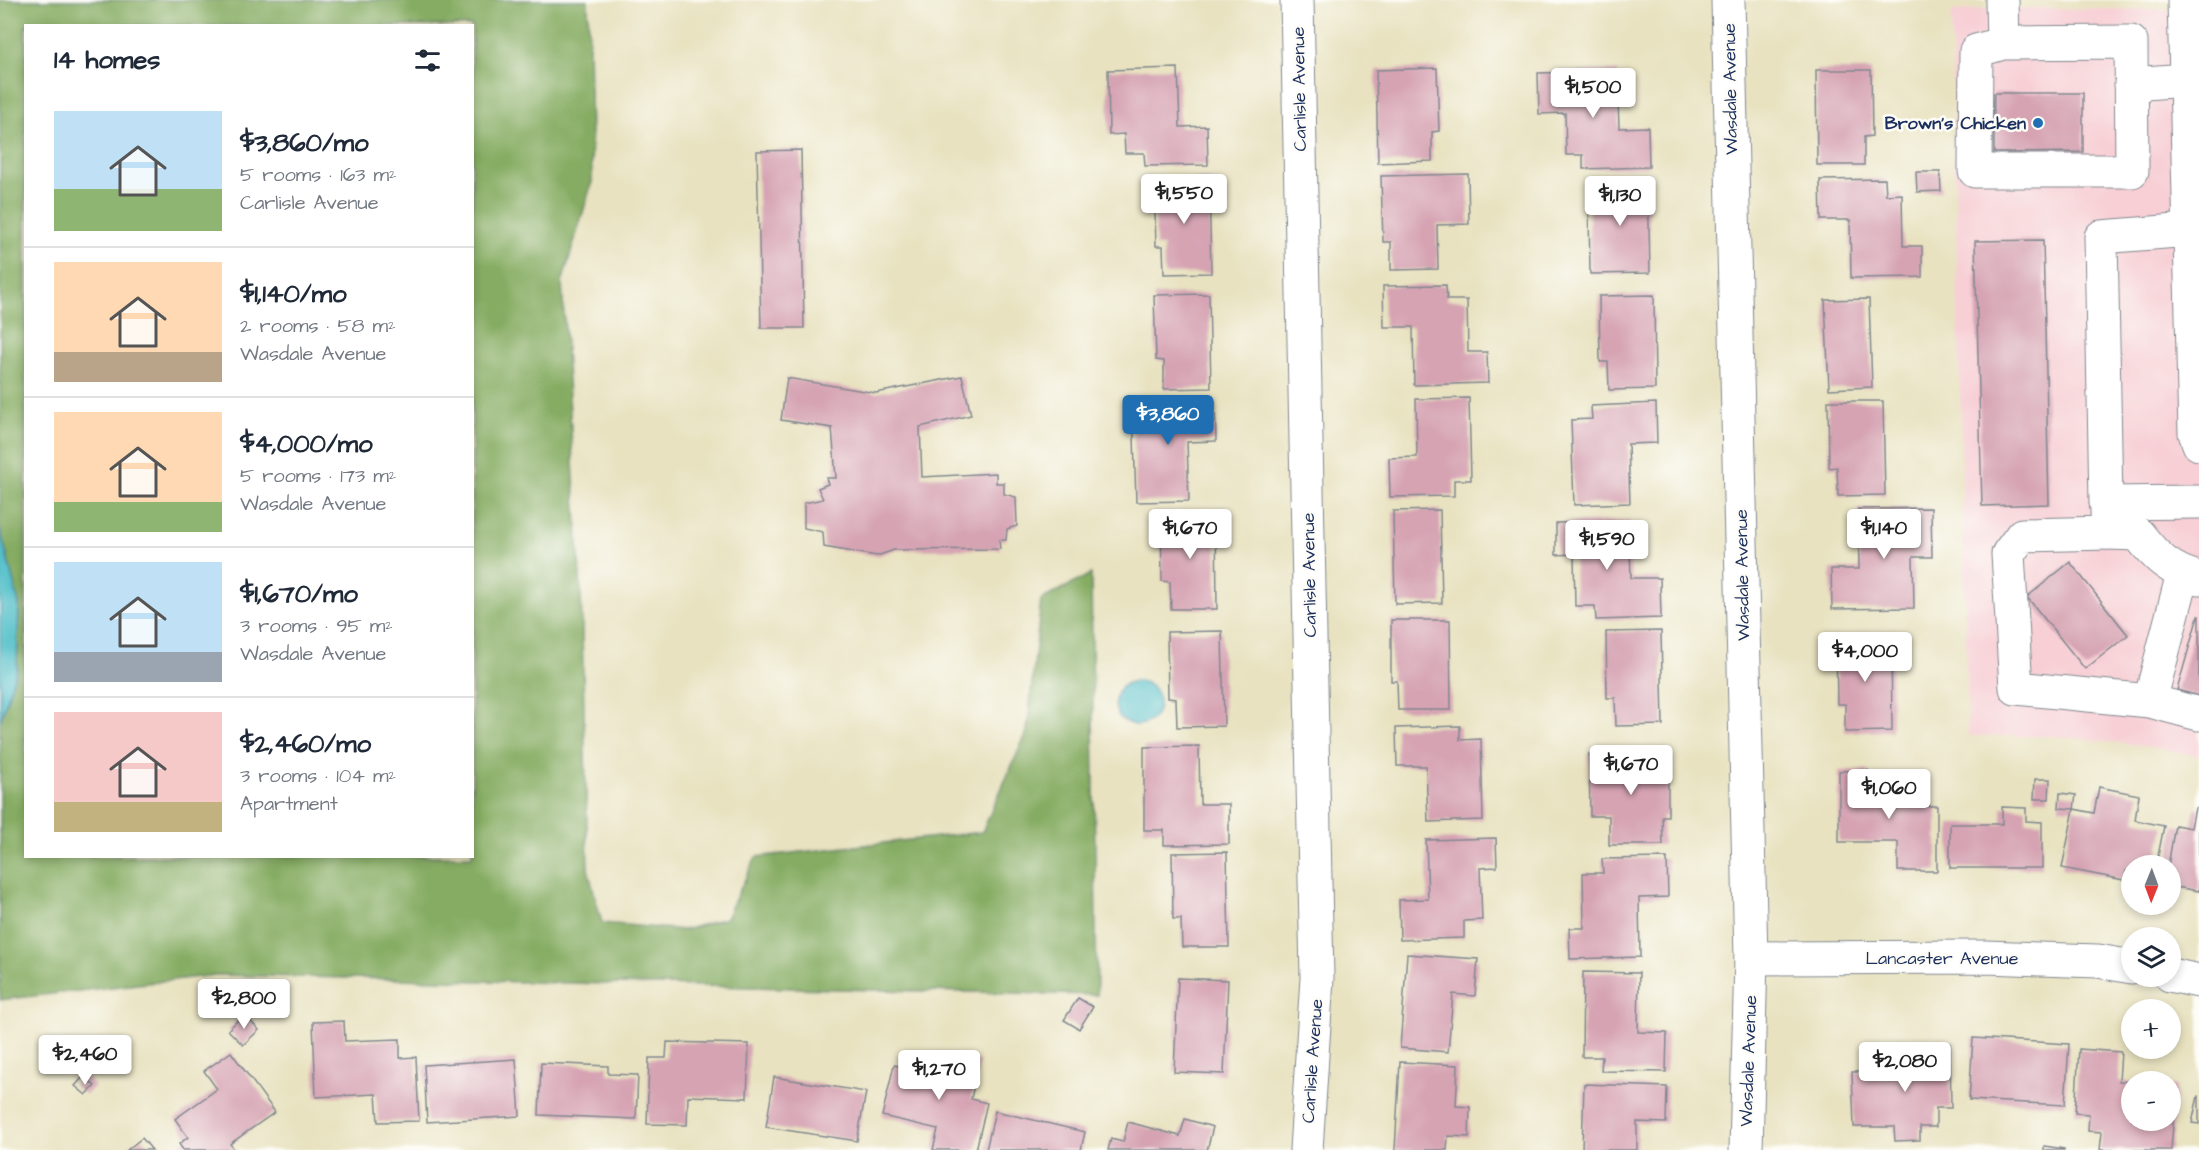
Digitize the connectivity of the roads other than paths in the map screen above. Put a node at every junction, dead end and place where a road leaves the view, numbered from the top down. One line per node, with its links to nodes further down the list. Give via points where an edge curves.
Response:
1 (1297, 0): 21 (street, Carlisle Avenue, via 1317,978)
2 (1728, 0): 17 (street, Wasdale Avenue)
3 (2002, 0): 5 (street)
4 (2184, 0): 6 (street)
5 (2003, 43): 7 (street, via 2131,42); 7 (street, via 1976,51 1975,171 2132,171)
6 (2186, 80): 7 (street); 8 (street)
7 (2131, 84)
8 (2193, 161): 9 (street)
9 (2190, 230): 10 (street); 13 (street, via 2101,237)
10 (2195, 267): 11 (street, via 2195,433)
11 (2199, 444)
12 (2199, 502): 13 (street)
13 (2107, 518): 14 (street, via 2138,534 2155,556); 15 (street, via 2022,535 2008,555 2016,688)
14 (2191, 576): 15 (street)
15 (2150, 701): 16 (street)
16 (2199, 714)
17 (1751, 958): 18 (street, Lancaster Avenue, via 1986,957); 22 (street, Wasdale Avenue)
18 (2121, 965)
19 (2181, 977): 20 (street)
20 (2199, 981)
21 (1306, 1150)
22 (1746, 1150)

